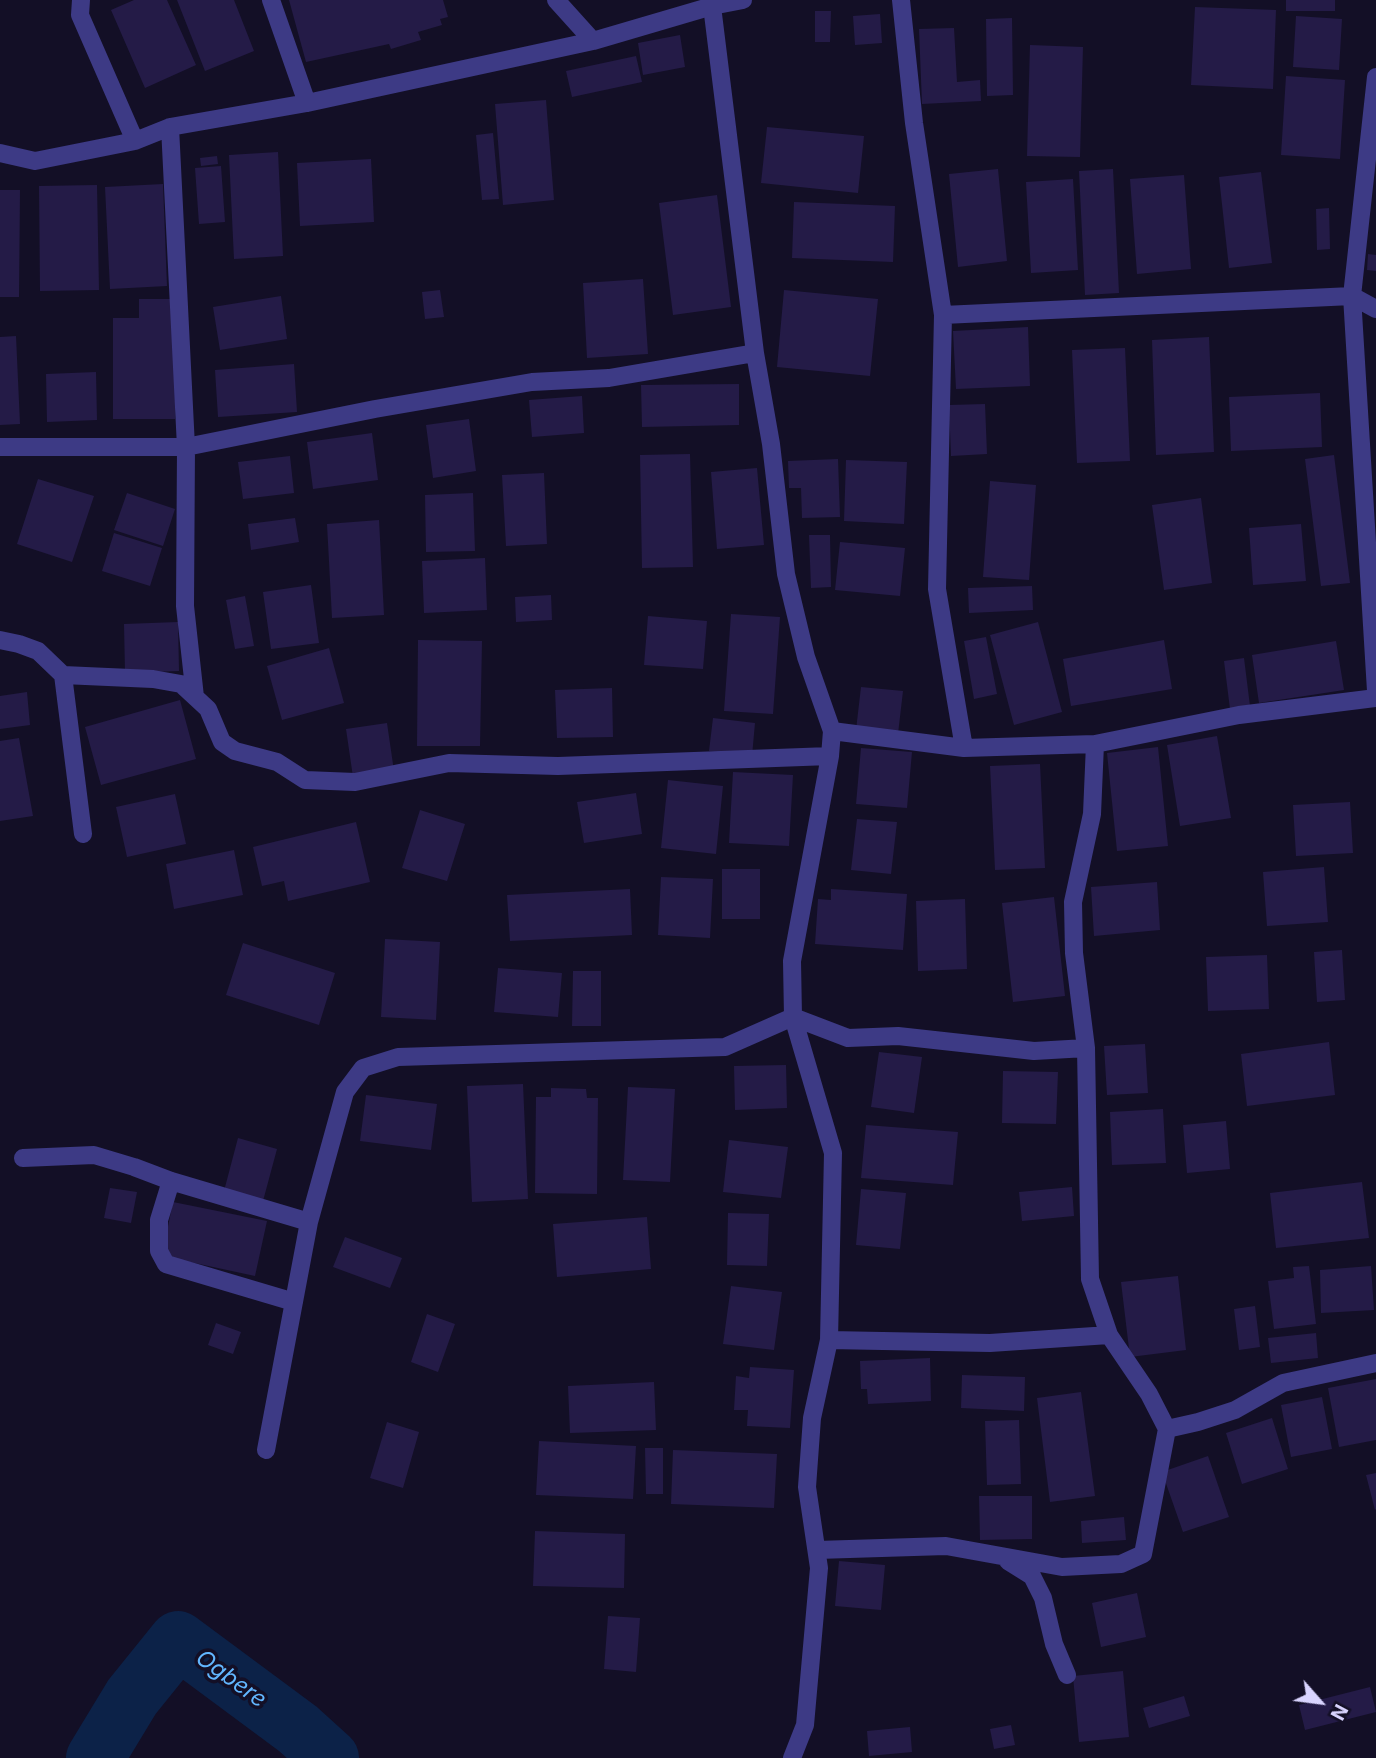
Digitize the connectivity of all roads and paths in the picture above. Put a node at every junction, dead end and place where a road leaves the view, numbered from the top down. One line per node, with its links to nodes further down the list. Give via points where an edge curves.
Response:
1 (81, 0): 11 (street, via 80,15)
2 (271, 0): 9 (street)
3 (556, 0): 7 (street)
4 (743, 0): 6 (street)
5 (901, 0): 15 (street)
6 (712, 6): 7 (street); 16 (street)
7 (593, 41): 9 (street)
8 (1376, 77): 13 (street)
9 (307, 103): 10 (street)
10 (170, 127): 11 (street); 18 (street)
11 (135, 141): 12 (street, via 35,161)
12 (0, 153)
13 (1352, 296): 14 (street); 15 (street); 21 (street)
14 (1376, 309)
15 (943, 315): 26 (street, via 937,589)
16 (755, 353): 18 (street, via 609,378 532,382); 24 (street, via 786,573 806,657)
17 (0, 447): 18 (street)
18 (186, 447): 22 (street, via 185,606)
19 (0, 640): 20 (street, via 38,651)
20 (64, 675): 22 (street, via 153,679 181,684); 28 (street)
21 (1376, 691)
22 (195, 696): 27 (street, via 208,709 222,742 235,751 277,762 305,780 355,782 449,763 558,766)
23 (1376, 698): 25 (street, via 1239,715)
24 (831, 732): 26 (street); 27 (street)
25 (1095, 744): 26 (street); 30 (street, via 1093,814 1073,902 1074,953)
26 (964, 748)
27 (830, 756): 29 (street, via 792,961)
28 (83, 834)
29 (793, 1017): 30 (street, via 848,1038 898,1036 1034,1051); 33 (street, via 725,1047 398,1057 363,1068 345,1092); 36 (street, via 833,1153)
30 (1086, 1048): 35 (street, via 1090,1279)
31 (23, 1158): 32 (street, via 94,1155)
32 (171, 1181): 33 (street); 34 (street, via 159,1220 159,1251 166,1264)
33 (309, 1222): 34 (street)
34 (294, 1302): 39 (street)
35 (1109, 1335): 36 (street, via 990,1343); 38 (street)
36 (829, 1340): 40 (street, via 812,1418 807,1487)
37 (1376, 1363): 38 (street, via 1283,1383 1235,1410)
38 (1167, 1429): 41 (street, via 1143,1554 1121,1564 1062,1567)
39 (266, 1450)
40 (817, 1550): 41 (street, via 946,1546); 43 (street, via 805,1725)
41 (1003, 1557): 42 (street, via 1032,1576)
42 (1067, 1675)
43 (792, 1758)

